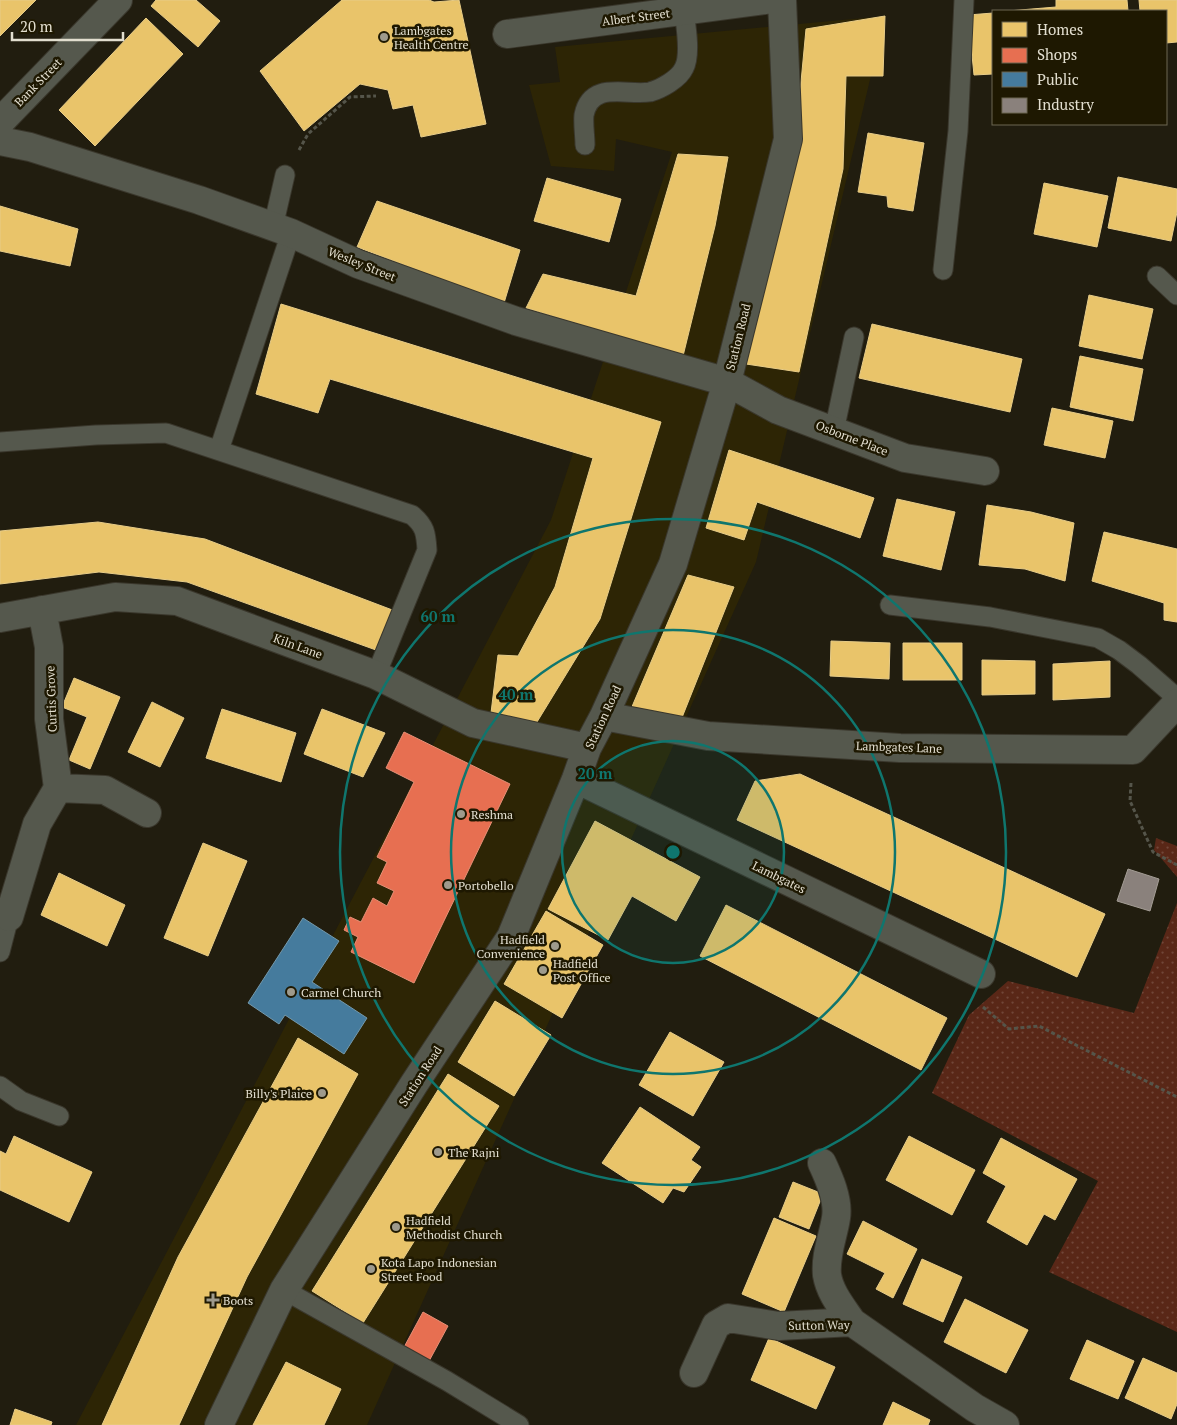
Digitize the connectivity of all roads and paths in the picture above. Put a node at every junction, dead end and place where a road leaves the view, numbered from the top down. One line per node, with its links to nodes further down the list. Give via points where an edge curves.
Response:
1 (118, 0): 8 (street, Bank Street)
2 (765, 0): 5 (street, Albert Street)
3 (782, 0): 17 (street, Station Road, via 788,140)
4 (964, 0): 13 (lane, via 958,131)
5 (684, 11): 6 (street, Albert Street); 10 (lane, via 688,54 684,69 670,82 650,92 601,93 591,100 584,114)
6 (507, 34)
7 (376, 96): 11 (path, via 350,97 308,134)
8 (0, 122)
9 (0, 141): 12 (street, Wesley Street, via 30,147 190,197)
10 (585, 145)
11 (285, 175): 12 (lane)
12 (282, 230): 17 (street, Wesley Street, via 358,264 516,321); 20 (lane)
13 (943, 270)
14 (1157, 276): 15 (lane)
15 (1177, 295)
16 (854, 337): 18 (lane)
17 (727, 382): 18 (street, Osborne Place, via 778,410); 28 (street, Station Road, via 673,564)
18 (834, 432): 21 (street, Osborne Place, via 905,458)
19 (0, 442): 20 (lane, via 166,433)
20 (219, 450): 25 (lane, via 412,515 422,523 427,550)
21 (985, 471)
22 (890, 605): 26 (lane, via 990,617 1098,638 1139,665)
23 (42, 610): 24 (street, Kiln Lane); 25 (street, Kiln Lane, via 115,597 178,601); 32 (street, Curtis Grove, via 50,647 49,719)
24 (0, 618)
25 (376, 675): 29 (street, Kiln Lane, via 473,723)
26 (1177, 698)
27 (1177, 703): 30 (street)
28 (604, 716): 29 (street, Station Road); 30 (street, Lambgates Lane, via 708,736 890,748)
29 (587, 748): 31 (street, Station Road)
30 (1133, 750): 34 (path, via 1130,801 1153,852)
31 (576, 779): 37 (street, Lambgates); 42 (street, Station Road, via 511,936)
32 (58, 788): 33 (street, via 105,790); 35 (street, via 37,824)
33 (147, 813)
34 (1177, 864)
35 (9, 917): 36 (lane)
36 (0, 952)
37 (981, 974): 39 (path, via 977,1000 1008,1029 1039,1026)
38 (0, 1086): 40 (lane, via 21,1101)
39 (1177, 1097)
40 (59, 1116)
41 (822, 1163): 43 (street, via 832,1185 837,1216 829,1246 827,1275 835,1298)
42 (284, 1290): 45 (street, Station Road); 46 (lane)
43 (852, 1322): 44 (street, Sutton Way, via 779,1326 728,1318 716,1326); 47 (street, Sutton Way, via 975,1408)
44 (694, 1373)
45 (219, 1425)
46 (519, 1425)
47 (1005, 1425)

